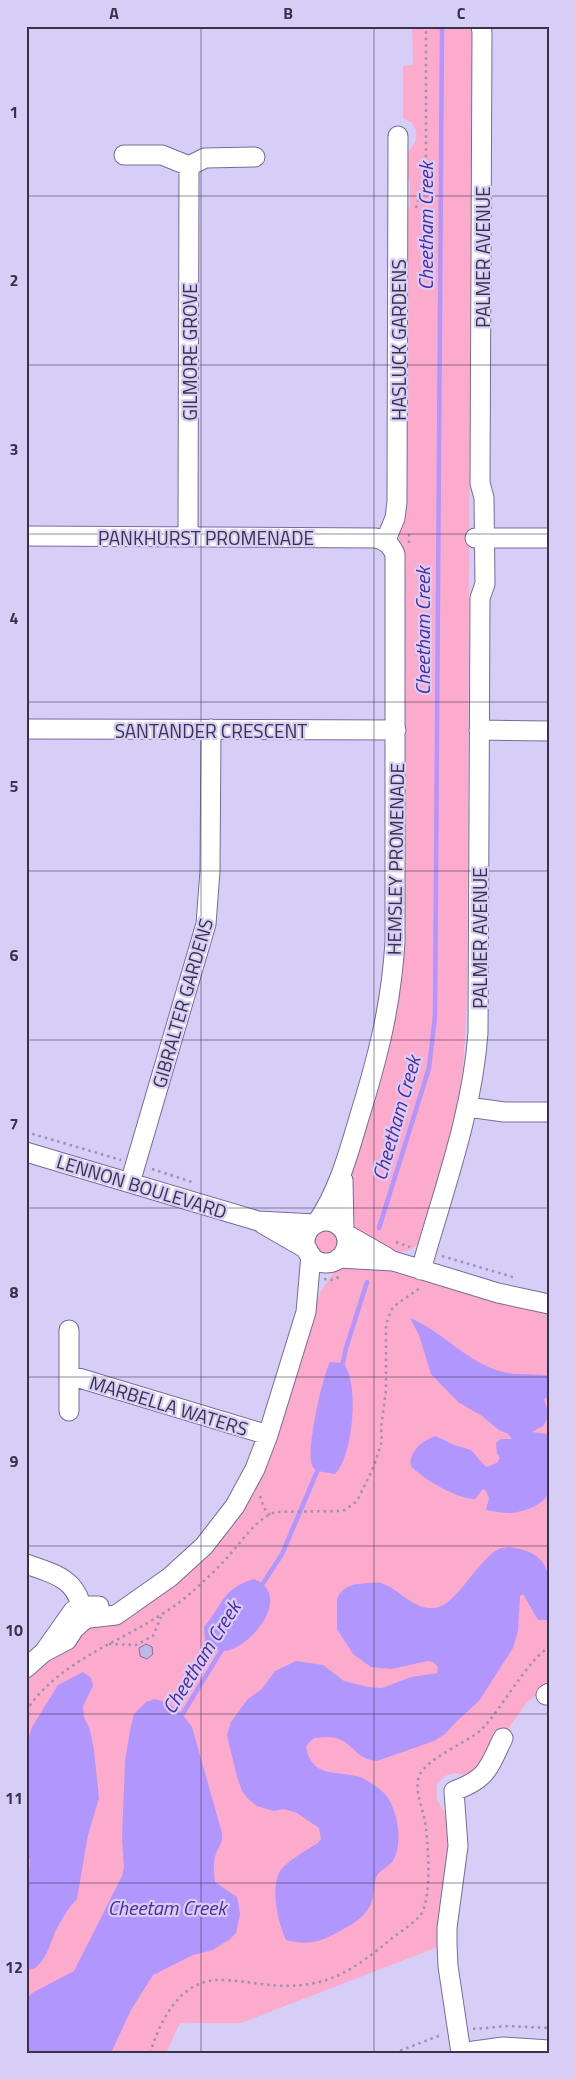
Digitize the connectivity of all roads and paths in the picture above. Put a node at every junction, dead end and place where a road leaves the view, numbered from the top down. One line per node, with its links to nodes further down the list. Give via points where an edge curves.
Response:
1 (482, 28): 8 (street, PALMER AVENUE, via 480,483 475,497)
2 (398, 136): 10 (street, HASLUCK GARDENS, via 397,502 395,518)
3 (124, 155): 5 (street, via 162,155)
4 (255, 157): 5 (street, via 205,158)
5 (189, 166): 7 (street, GILMORE GROVE)
6 (26, 536): 7 (street, PANKHURST PROMENADE)
7 (188, 537): 10 (street, PANKHURST PROMENADE, via 375,538)
8 (480, 538): 9 (street); 14 (street, PALMER AVENUE, via 475,588 480,598)
9 (549, 538)
10 (385, 542): 13 (street, HEMSLEY PROMENADE, via 392,548 396,560)
11 (26, 729): 12 (street, SANTANDER CRESCENT)
12 (211, 729): 13 (street, SANTANDER CRESCENT); 20 (street, GIBRALTER GARDENS, via 210,871 206,924)
13 (396, 730): 21 (street, HEMSLEY PROMENADE, via 395,942 391,992 384,1032)
14 (479, 730): 15 (street); 16 (street, PALMER AVENUE, via 478,1033)
15 (549, 730)
16 (468, 1107): 17 (street, via 504,1112); 31 (street, PALMER AVENUE)
17 (549, 1112)
18 (26, 1132): 20 (path)
19 (26, 1152): 22 (street, LENNON BOULEVARD)
20 (136, 1164): 22 (street, GIBRALTER GARDENS); 23 (path)
21 (343, 1174): 25 (street, HEMSLEY PROMENADE); 26 (street, HEMSLEY PROMENADE)
22 (130, 1183): 24 (street, LENNON BOULEVARD)
23 (202, 1185)
24 (258, 1220): 25 (street, LENNON BOULEVARD); 27 (street, LENNON BOULEVARD)
25 (316, 1224): 26 (street, via 332,1222); 27 (street, via 307,1235)
26 (345, 1233): 29 (street, via 347,1246); 30 (street)
27 (309, 1253): 29 (street, via 320,1262); 34 (street)
28 (443, 1256): 32 (path)
29 (337, 1260): 30 (street); 34 (street)
30 (393, 1261): 31 (street)
31 (421, 1279): 33 (street); 41 (path, via 397,1304 384,1331 386,1379 382,1440 374,1466 356,1501 345,1510 338,1511 275,1512 257,1524 212,1573)
32 (518, 1279)
33 (549, 1304)
34 (306, 1312): 38 (street)
35 (69, 1330): 36 (street, MARBELLA WATERS)
36 (69, 1375): 37 (street, MARBELLA WATERS); 38 (street, MARBELLA WATERS)
37 (69, 1411)
38 (268, 1435): 40 (street, via 245,1489 222,1525 185,1565 116,1615)
39 (35, 1567): 40 (street, via 64,1579 76,1591)
40 (80, 1613): 44 (street, via 66,1640 44,1652)
41 (161, 1616): 42 (path); 42 (path, via 153,1636 136,1645)
42 (107, 1644): 45 (path, via 54,1679)
43 (549, 1648): 48 (path, via 536,1659 480,1730 436,1759 420,1774 418,1795 427,1836 428,1874 425,1904 419,1917 352,1968 317,1982 279,1987 224,1980 193,1986 169,2009)
44 (26, 1668)
45 (26, 1711)
46 (503, 1738): 49 (street, via 484,1774 454,1790 458,1846 448,1928 448,1966)
47 (545, 2051): 49 (street, via 503,2048)
48 (150, 2053)
49 (461, 2053)

